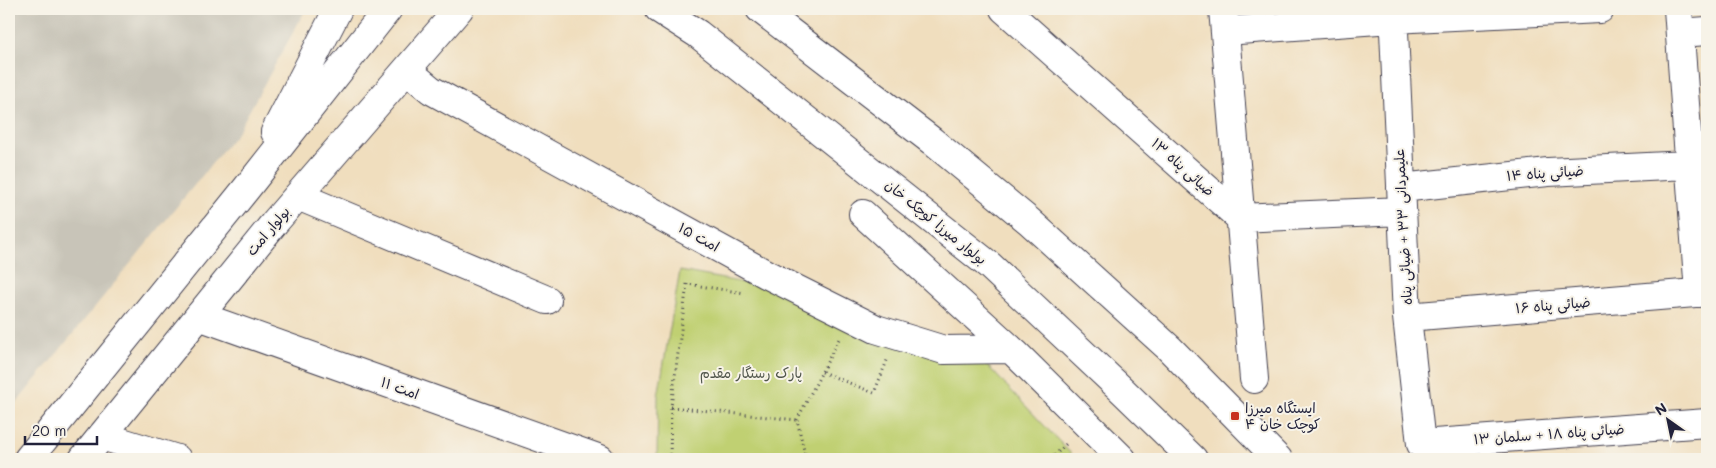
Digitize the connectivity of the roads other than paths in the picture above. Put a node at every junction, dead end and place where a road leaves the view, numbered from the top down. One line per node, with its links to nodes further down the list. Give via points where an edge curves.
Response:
1 (338, 9): 14 (street)
2 (388, 9): 14 (street)
3 (459, 9): 12 (street, بولوار امت)
4 (658, 9): 33 (street, بولوار میرزا کوچک خان, via 698,34 989,265)
5 (760, 9): 34 (street, via 932,141 1029,221 1169,348)
6 (1004, 9): 18 (street, ضیائی پناه ۱۳)
7 (1600, 9): 8 (street)
8 (1393, 14): 9 (street); 16 (street, علیمردانی ۳۳ + ضیائی پناه)
9 (1224, 20): 18 (street)
10 (1679, 21): 11 (street); 13 (street)
11 (1707, 30)
12 (407, 70): 15 (street, بولوار امت); 23 (street, امت ۱۵, via 457,104 766,274 876,329 944,350)
13 (1699, 165): 16 (street, ضیائی پناه ۱۴, via 1548,172); 19 (street)
14 (246, 189): 28 (street)
15 (298, 196): 20 (street); 21 (street, بولوار امت)
16 (1401, 200): 18 (street); 22 (street, علیمردانی ۳۳ + ضیائی پناه)
17 (863, 214): 23 (street)
18 (1240, 218): 24 (street)
19 (1703, 292): 22 (street, ضیائی پناه ۱۶)
20 (547, 300)
21 (199, 316): 26 (street, بولوار امت); 31 (street, امت ۱۱)
22 (1407, 317): 27 (street, علیمردانی ۳۳ + ضیائی پناه)
23 (1009, 349): 32 (street)
24 (1254, 379)
25 (1707, 422): 27 (street, ضیائی پناه ۱۸ + سلمان ۱۳)
26 (102, 436): 29 (street, بولوار امت); 30 (street)
27 (1421, 444)
28 (28, 459)
29 (83, 459)
30 (178, 459)
31 (600, 459)
32 (1122, 459)
33 (1193, 459)
34 (1278, 459)

